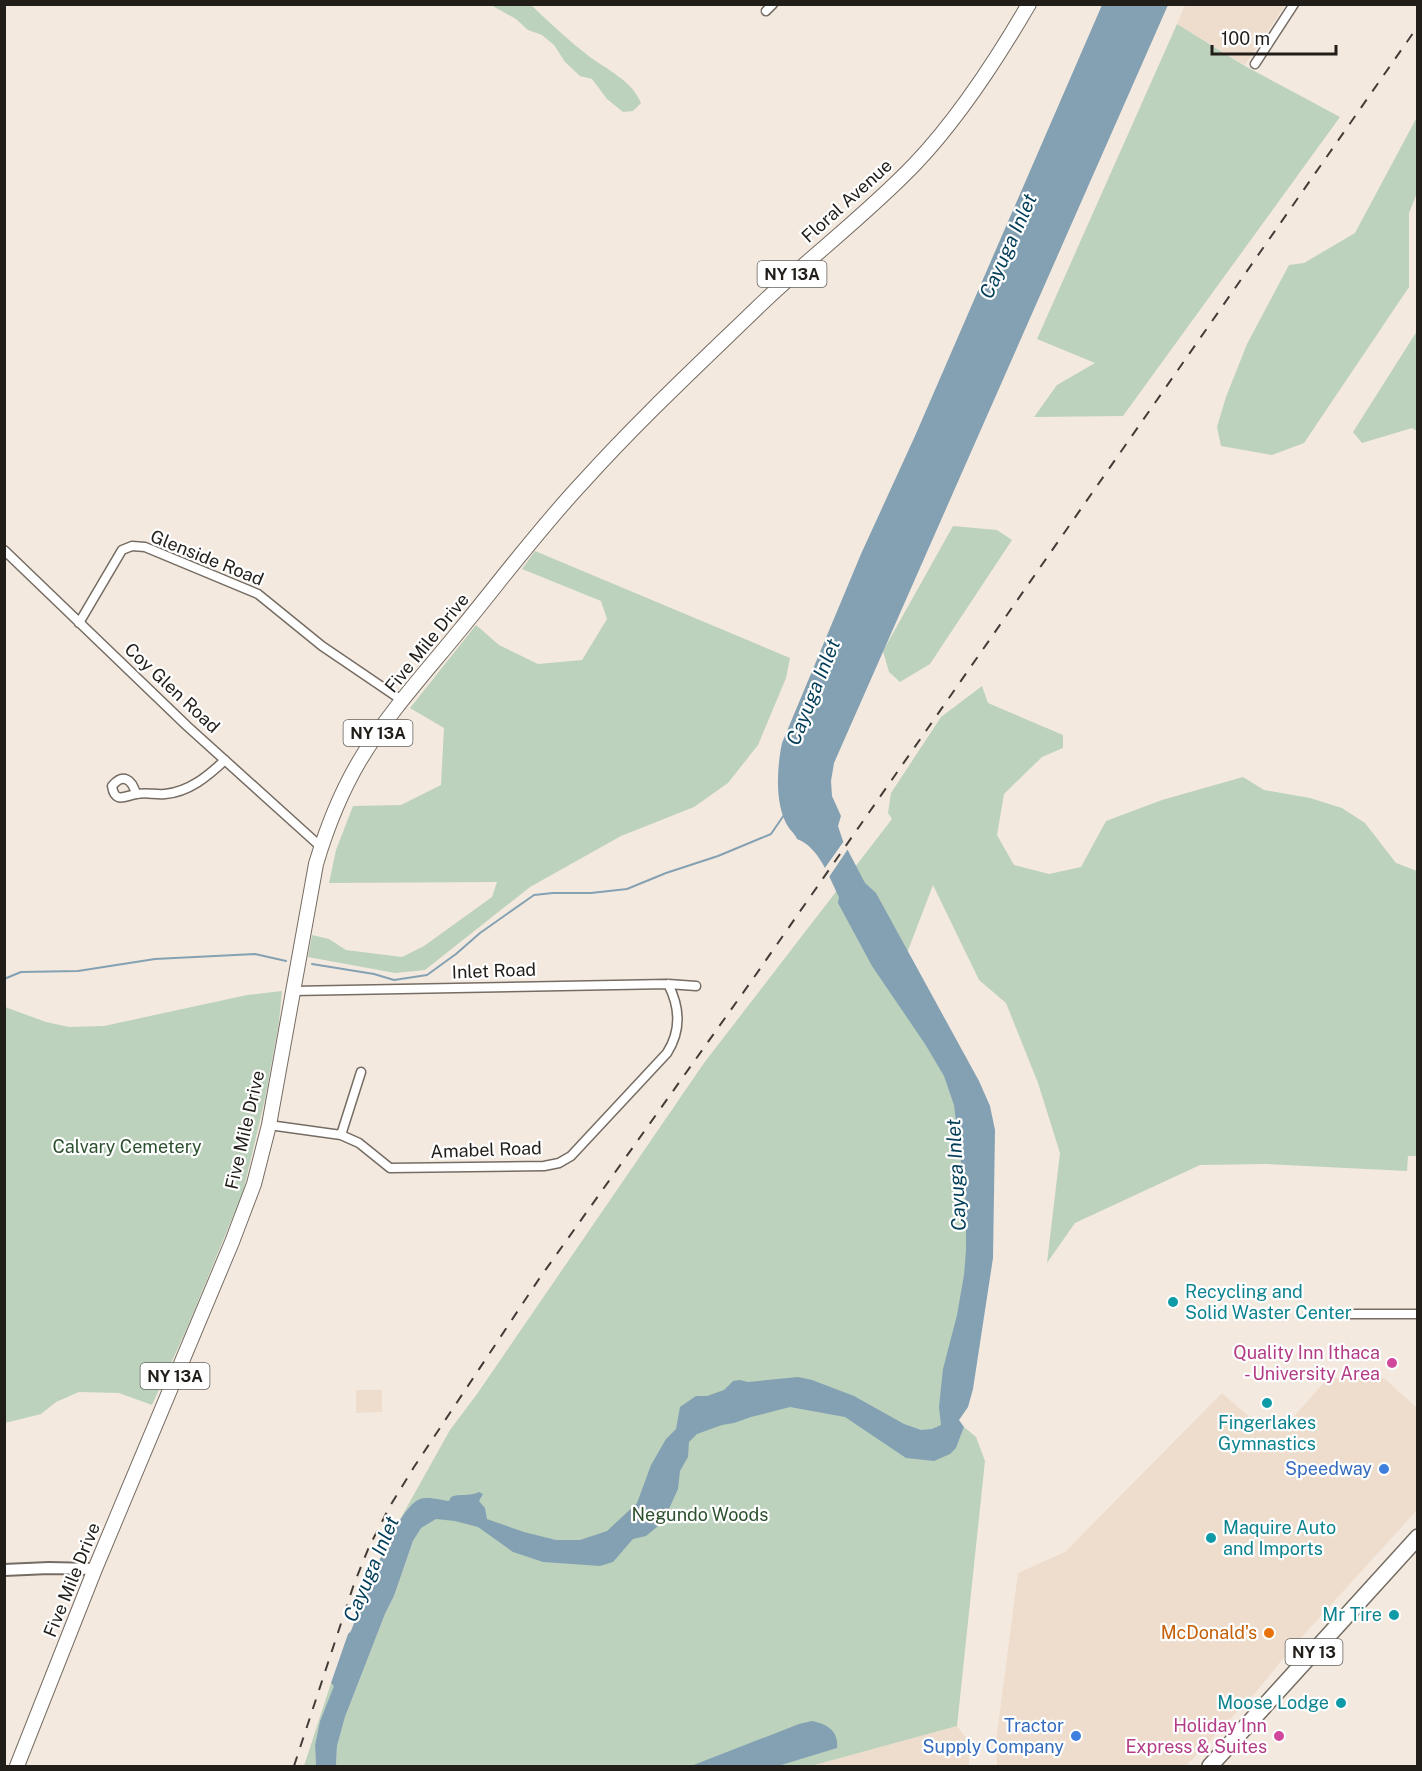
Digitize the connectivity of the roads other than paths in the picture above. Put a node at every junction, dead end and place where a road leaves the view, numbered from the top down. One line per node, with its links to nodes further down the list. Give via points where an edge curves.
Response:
1 (1029, 4): 4 (main road, Floral Avenue / NY 13A, via 984,77 914,165 759,305 641,420)
2 (1294, 4): 3 (street)
3 (1255, 64)
4 (539, 531): 7 (main road, Five Mile Drive / NY 13A)
5 (4, 550): 6 (street, Coy Glen Road)
6 (79, 623): 7 (street, Glenside Road, via 122,550 132,546 145,548 258,594 322,646); 8 (street, Coy Glen Road)
7 (403, 701): 10 (main road, Five Mile Drive / NY 13A, via 344,790)
8 (225, 759): 9 (street, via 213,772 180,791); 10 (street, Coy Glen Road)
9 (136, 794)
10 (321, 847): 13 (main road, Five Mile Drive / NY 13A)
11 (668, 984): 12 (street, Inlet Road); 13 (street, Inlet Road); 16 (street, Amabel Road, via 677,1012 677,1028 670,1047 571,1156 559,1163 390,1168 359,1143)
12 (696, 986)
13 (292, 991): 15 (main road, Five Mile Drive / NY 13A)
14 (361, 1072): 16 (street)
15 (269, 1125): 16 (street, Amabel Road); 20 (main road, Five Mile Drive / NY 13A, via 254,1184 232,1242)
16 (341, 1135)
17 (1328, 1314): 18 (street)
18 (1418, 1314)
19 (1418, 1537): 23 (highway, NY 13)
20 (94, 1569): 21 (street); 22 (main road, Five Mile Drive / NY 13A)
21 (4, 1570)
22 (17, 1767)
23 (1210, 1767)

